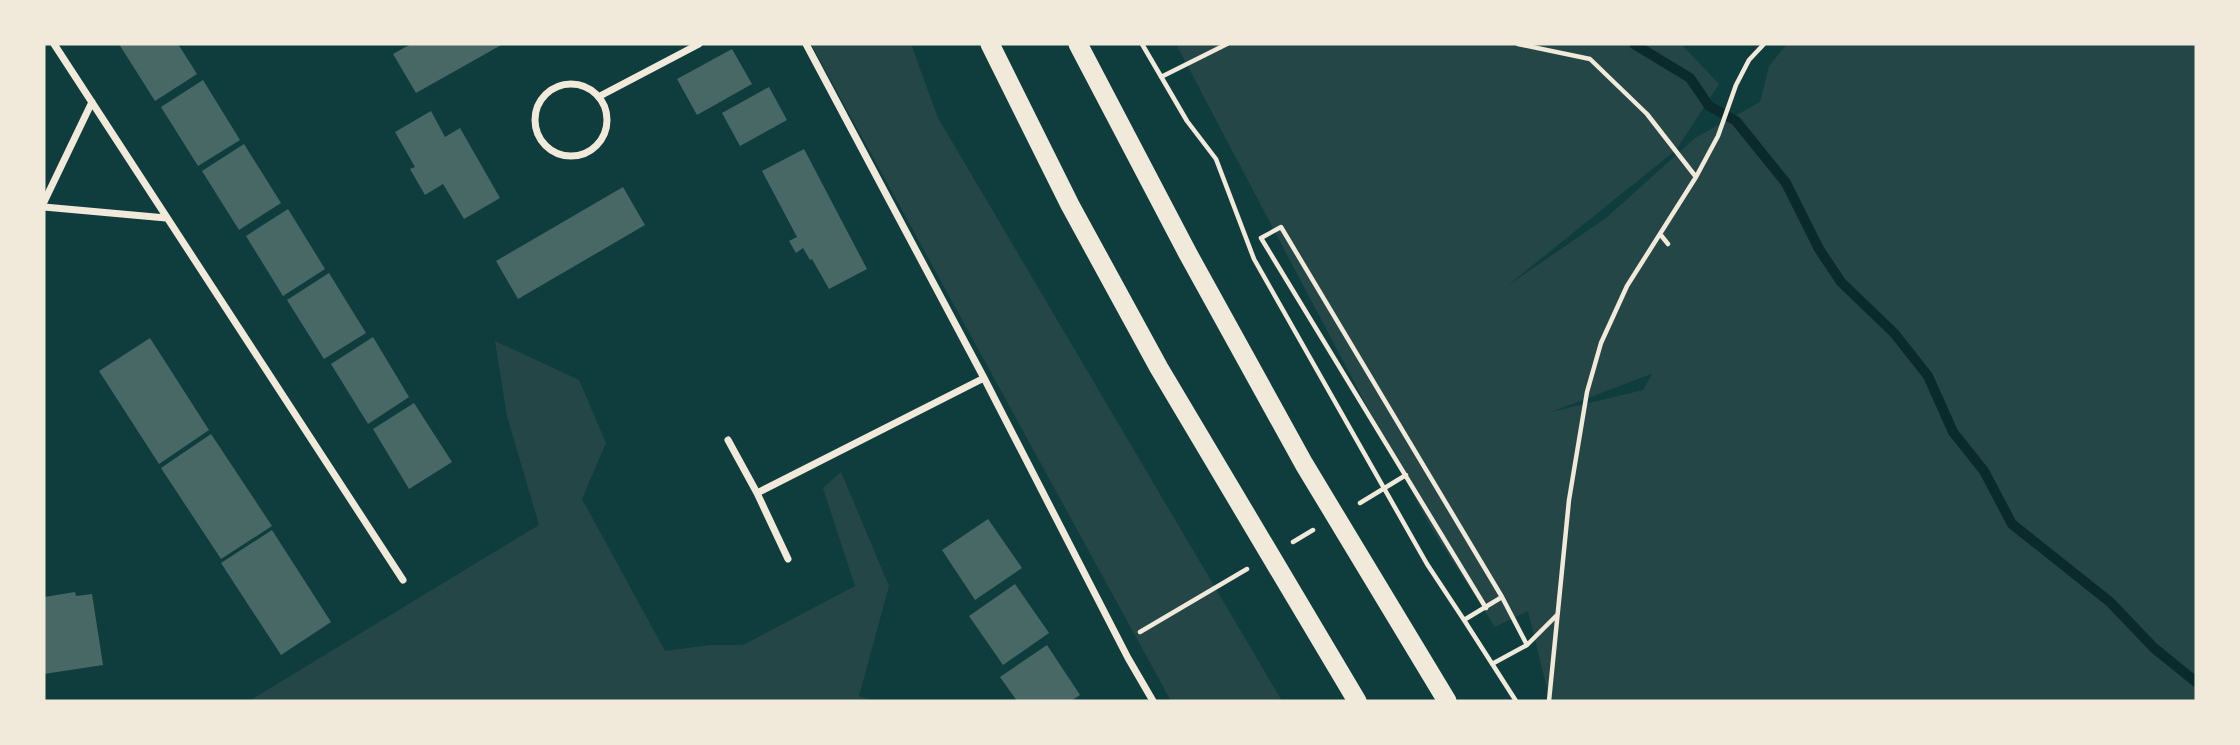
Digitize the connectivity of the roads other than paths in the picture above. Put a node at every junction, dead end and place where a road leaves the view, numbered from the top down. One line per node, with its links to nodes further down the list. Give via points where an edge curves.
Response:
1 (54, 44): 7 (street)
2 (699, 44): 6 (street)
3 (806, 44): 11 (street)
4 (990, 44): 17 (highway, via 1070,205 1159,368)
5 (1078, 44): 18 (highway, via 1304,464)
6 (600, 96): 6 (street, via 607,108 606,133 591,151 566,156 544,144 535,123 536,110 551,89 576,83)
7 (92, 102): 8 (street); 10 (street)
8 (44, 202)
9 (44, 207): 10 (street)
10 (166, 218): 15 (street)
11 (984, 378): 13 (street); 16 (street)
12 (727, 440): 13 (street)
13 (757, 493): 14 (street)
14 (788, 559)
15 (403, 580)
16 (1153, 701)
17 (1357, 701)
18 (1447, 701)

